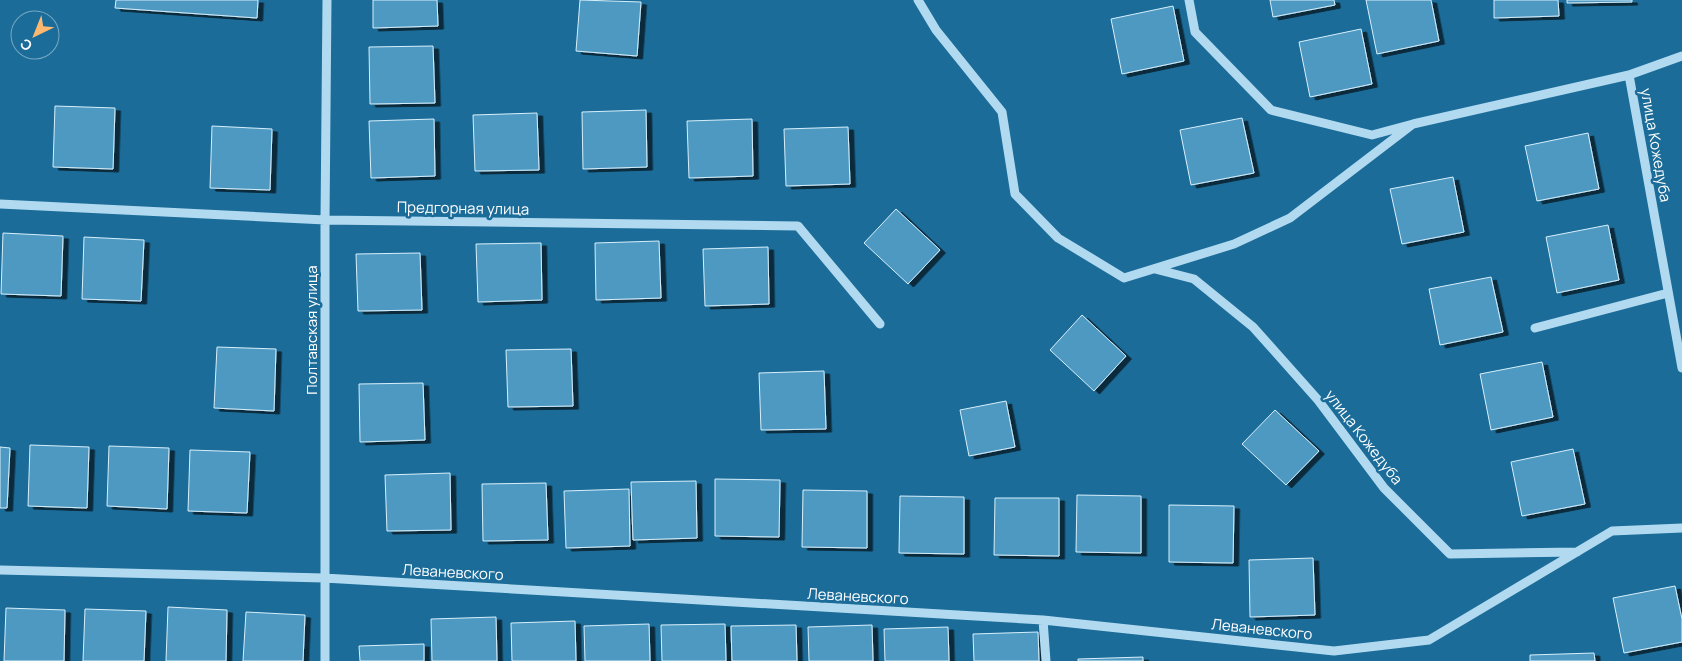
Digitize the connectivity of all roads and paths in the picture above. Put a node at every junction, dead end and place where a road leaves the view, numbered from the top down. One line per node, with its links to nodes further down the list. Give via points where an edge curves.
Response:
1 (327, 0): 8 (street, Полтавская улица)
2 (918, 0): 9 (street, улица Кожедуба, via 936,30 1002,112 1015,194 1058,238 1124,278)
3 (1189, 0): 6 (street, улица Кожедуба, via 1195,32 1271,110 1372,135)
4 (1682, 56): 5 (street, улица Кожедуба)
5 (1629, 75): 6 (street, улица Кожедуба); 10 (street, улица Кожедуба)
6 (1413, 124): 9 (street, улица Кожедуба, via 1290,218 1234,244)
7 (0, 204): 8 (street, Предгорная улица)
8 (325, 220): 11 (street, Предгорная улица, via 798,226); 17 (street, Полтавская улица)
9 (1155, 269): 15 (street, улица Кожедуба, via 1194,279 1253,327 1318,400 1384,488 1450,554)
10 (1668, 293): 12 (street); 13 (street, улица Кожедуба)
11 (880, 324)
12 (1535, 328)
13 (1682, 368)
14 (1682, 528): 15 (street, Леваневского, via 1612,531)
15 (1577, 552): 18 (street, Леваневского, via 1430,640 1334,651)
16 (0, 570): 17 (street, Леваневского)
17 (324, 578): 18 (street, Леваневского); 19 (street, Полтавская улица)
18 (1043, 620): 20 (street)
19 (325, 661)
20 (1046, 661)

